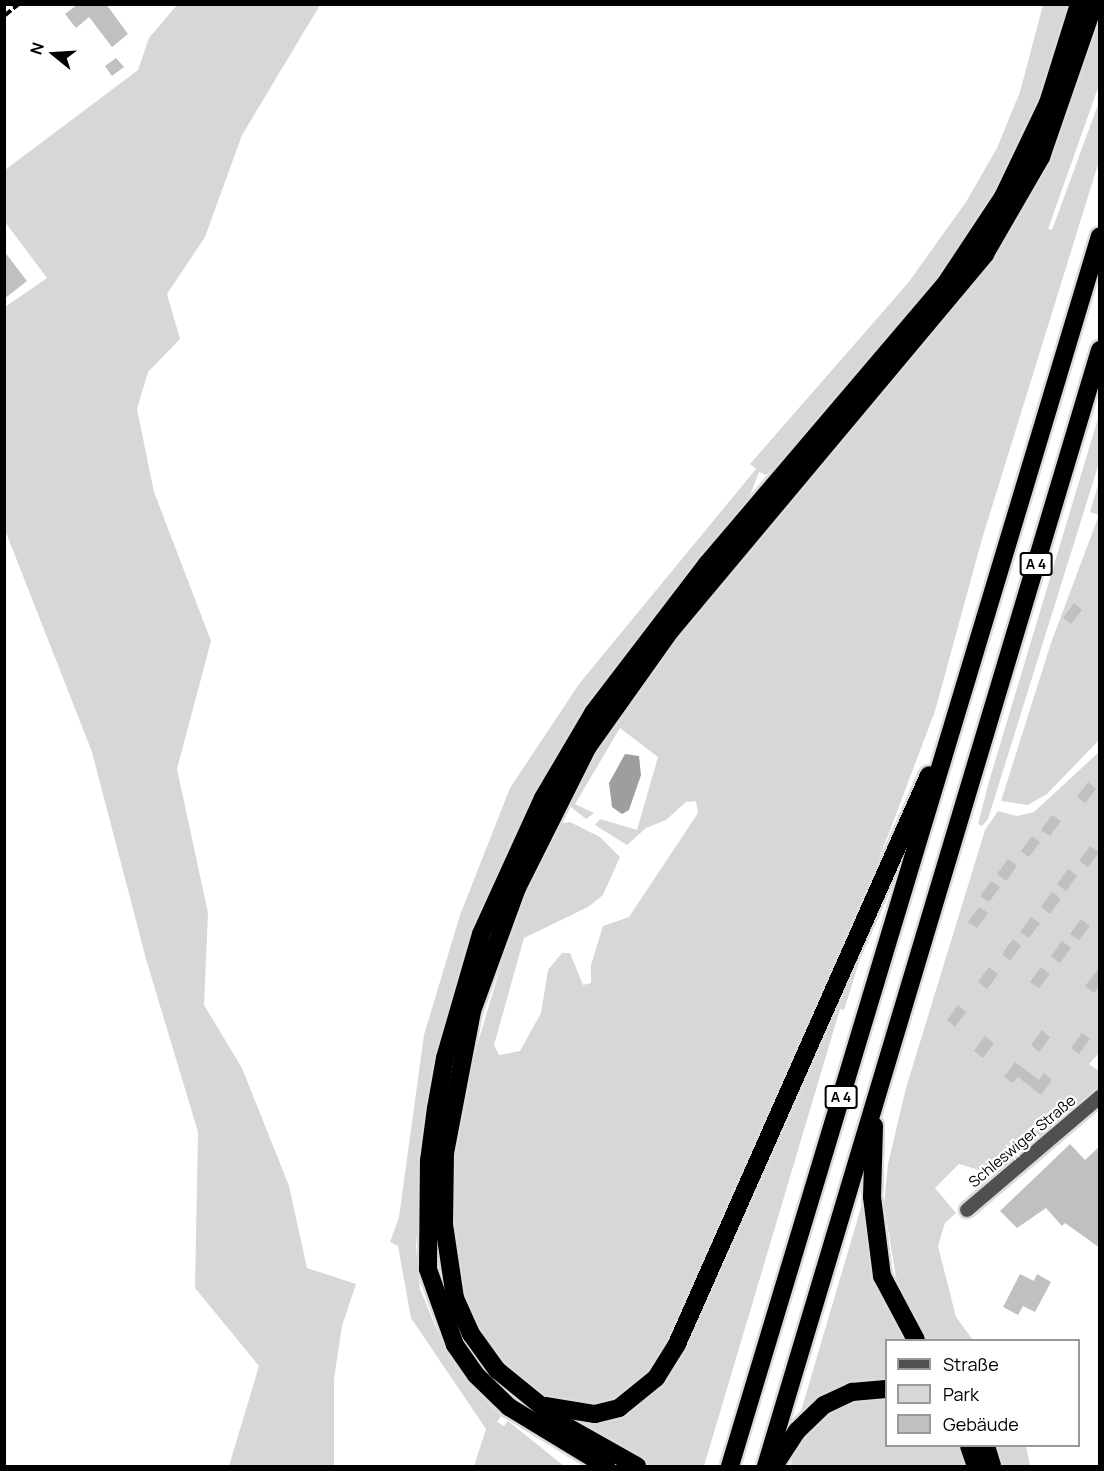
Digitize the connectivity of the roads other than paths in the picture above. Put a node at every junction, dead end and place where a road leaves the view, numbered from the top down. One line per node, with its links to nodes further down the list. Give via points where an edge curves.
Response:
1 (1079, 4): 14 (highway, via 1048,103 1003,197 946,283 707,564 593,713 538,808 481,934 445,1058 436,1108 429,1161 428,1269 455,1345 476,1375 509,1407)
2 (1094, 4): 11 (highway, via 1041,157 985,255 640,671 587,748 556,806 499,933 459,1063 445,1154 445,1245 455,1298 471,1334 497,1370)
3 (1100, 236): 5 (highway, A 4)
4 (1100, 350): 7 (highway, A 4)
5 (952, 727): 11 (highway, via 902,829 676,1344 656,1378 619,1408 594,1414); 18 (highway, A 4)
6 (1100, 1096): 8 (street, Schleswiger Straße)
7 (874, 1103): 9 (highway, A 4, via 873,1197 882,1276); 19 (highway, A 4)
8 (967, 1210)
9 (915, 1339)
10 (885, 1389): 20 (highway, via 852,1392 824,1405 797,1431)
11 (538, 1404): 17 (highway)
12 (969, 1447): 21 (highway)
13 (986, 1447): 22 (highway)
14 (575, 1449): 15 (highway); 16 (highway)
15 (588, 1467)
16 (606, 1467)
17 (638, 1467)
18 (730, 1467)
19 (766, 1467)
20 (774, 1467)
21 (976, 1467)
22 (992, 1467)

